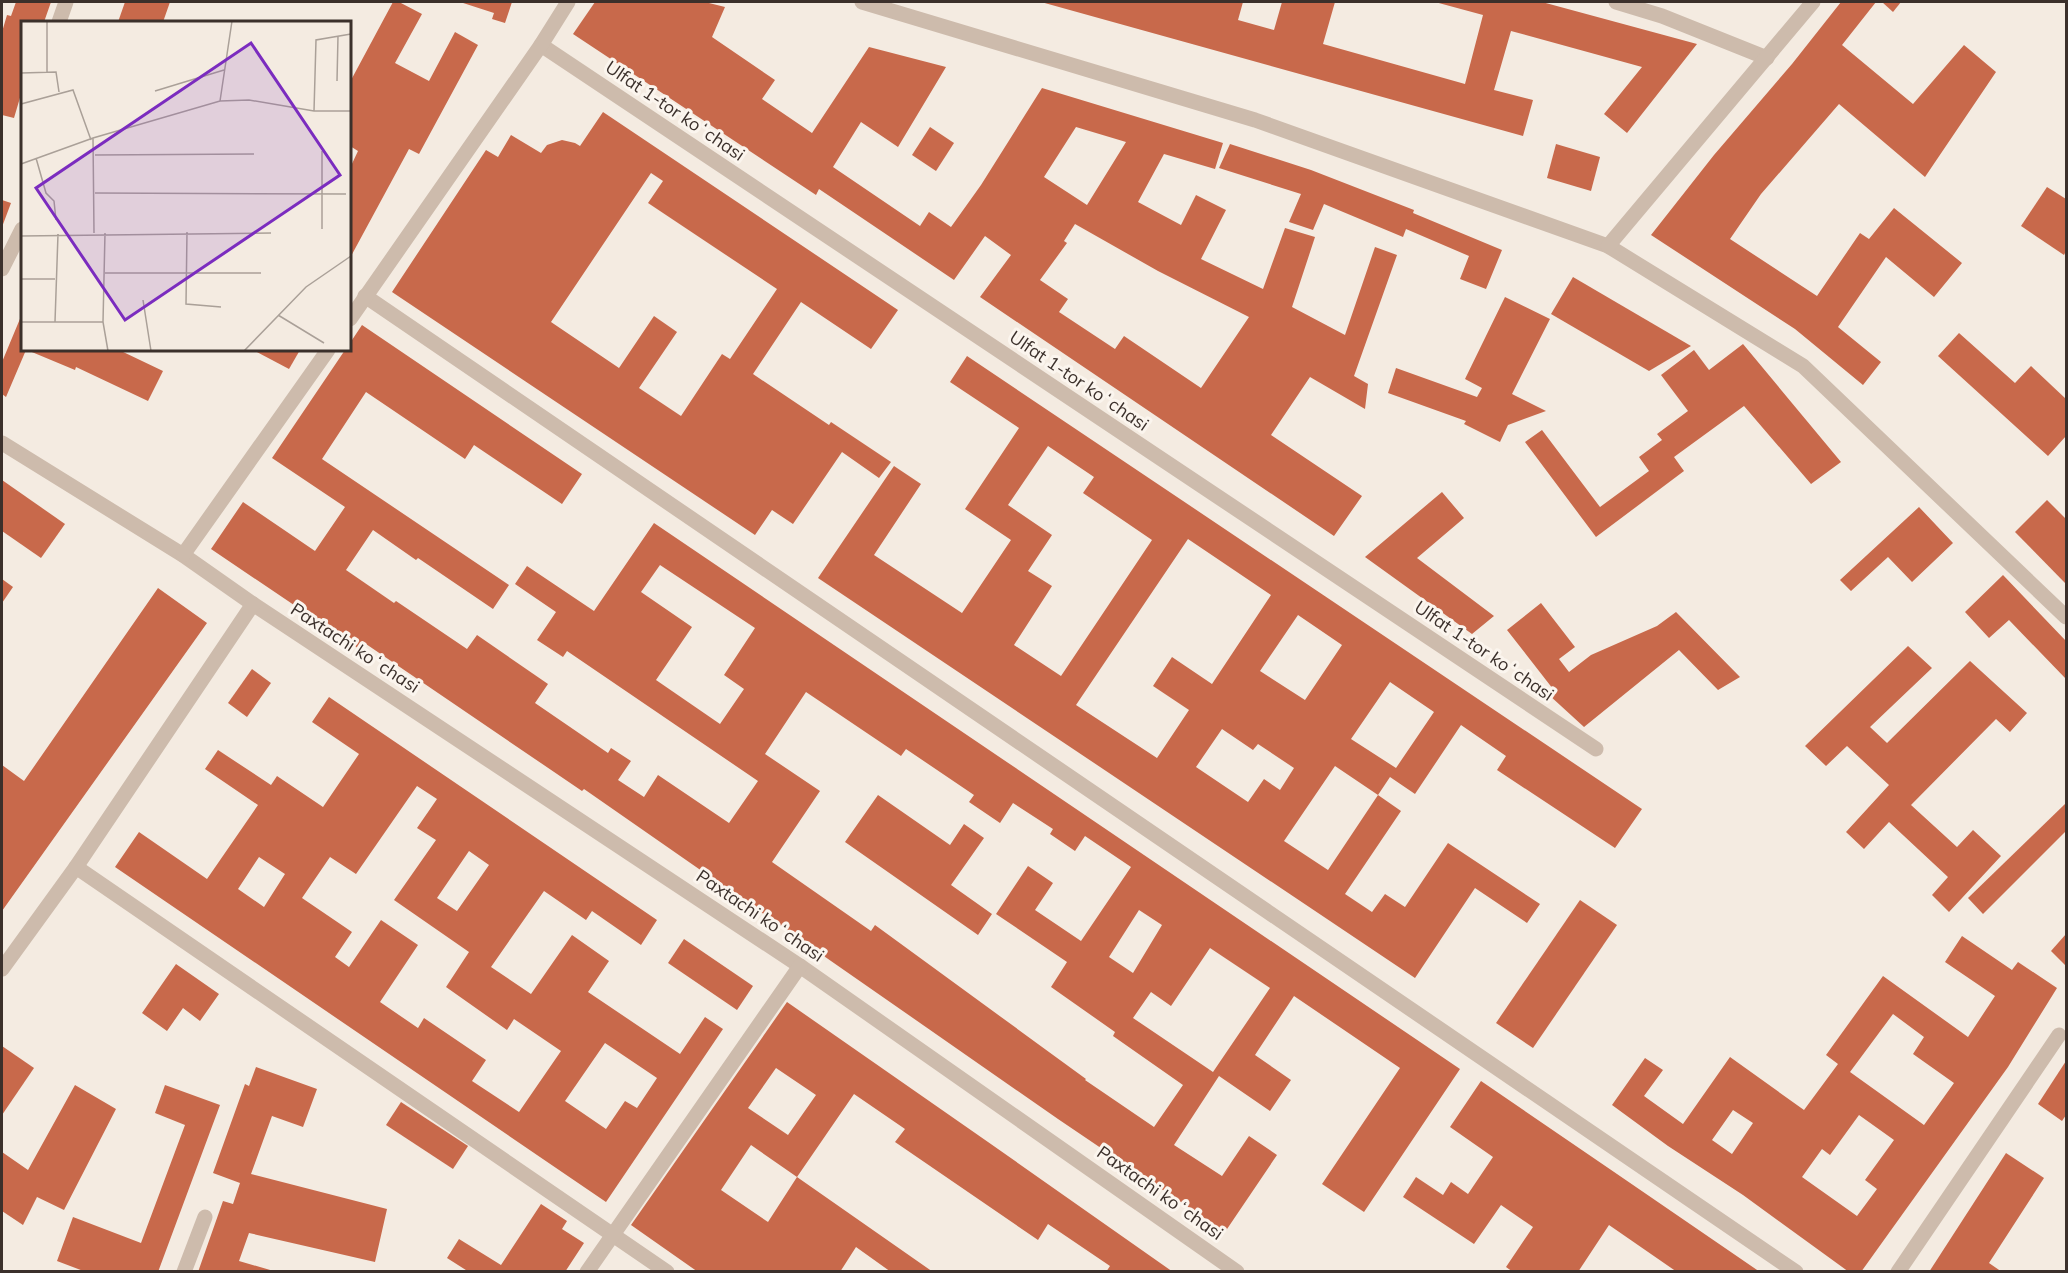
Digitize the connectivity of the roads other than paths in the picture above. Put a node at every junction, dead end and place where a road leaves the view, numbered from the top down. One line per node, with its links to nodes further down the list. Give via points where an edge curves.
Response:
1 (66, 2): 6 (street)
2 (568, 2): 7 (street)
3 (862, 2): 10 (street, via 1255,120)
4 (1616, 2): 8 (street)
5 (1813, 2): 8 (street)
6 (59, 21)
7 (542, 45): 12 (street); 19 (street, Ulfat 1-tor koʻchasi)
8 (1767, 58): 10 (street)
9 (21, 232): 11 (street)
10 (1608, 246): 18 (street, via 1803,366)
11 (2, 269)
12 (365, 296): 13 (street); 30 (street)
13 (351, 317)
14 (327, 351): 16 (street)
15 (2, 443): 16 (street, Paxtachi koʻchasi)
16 (183, 555): 17 (street, Paxtachi koʻchasi)
17 (253, 604): 20 (street); 21 (street, Paxtachi koʻchasi)
18 (2067, 616)
19 (1596, 749)
20 (76, 867): 22 (street); 25 (street)
21 (800, 966): 25 (street); 29 (street, Paxtachi koʻchasi)
22 (2, 969)
23 (2059, 1035): 31 (street)
24 (205, 1218): 26 (street)
25 (613, 1235): 27 (street); 28 (street)
26 (184, 1272)
27 (587, 1272)
28 (667, 1272)
29 (1237, 1272)
30 (1796, 1272)
31 (1898, 1272)

